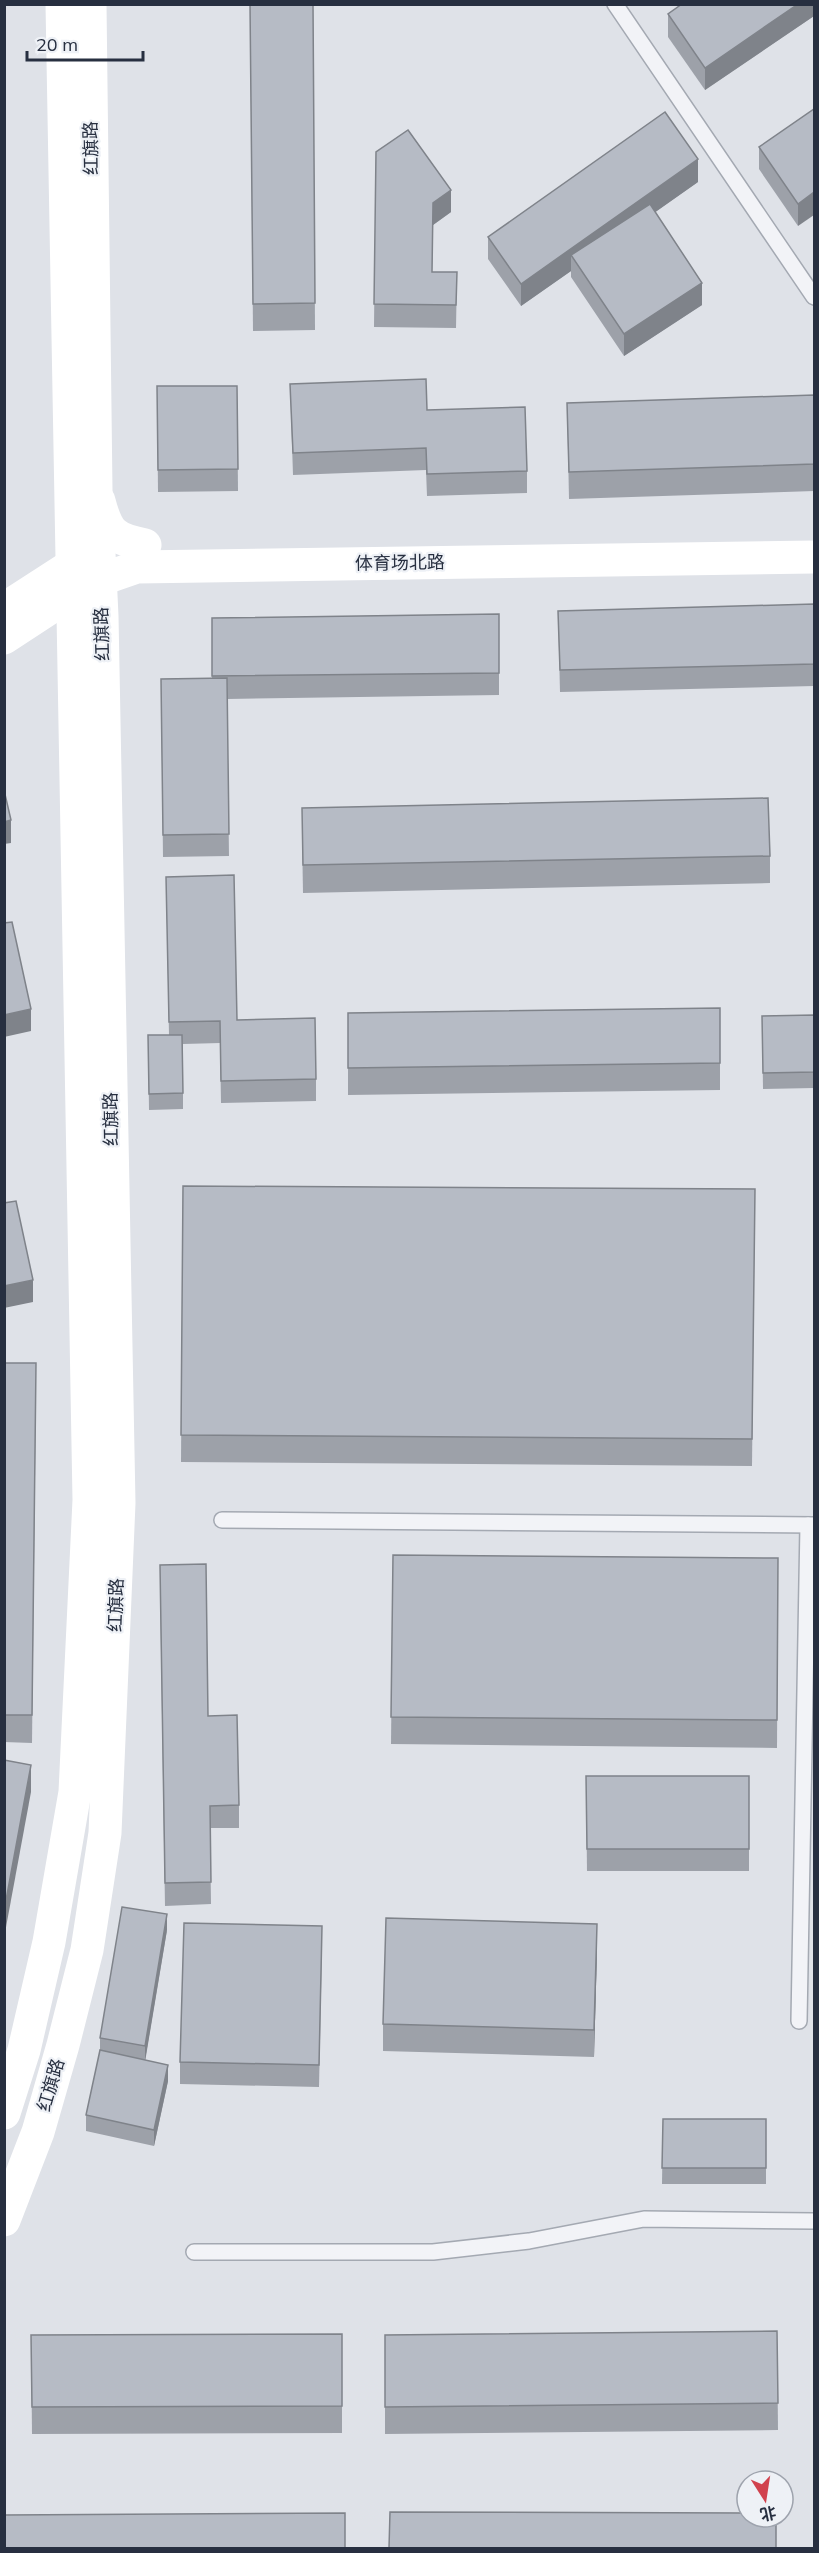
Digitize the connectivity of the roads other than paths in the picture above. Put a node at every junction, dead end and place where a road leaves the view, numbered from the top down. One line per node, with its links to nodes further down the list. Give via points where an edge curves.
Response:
1 (62, 4): 5 (main road, 红旗路)
2 (90, 4): 5 (main road, 红旗路)
3 (615, 4): 4 (lane)
4 (814, 297)
5 (84, 488): 8 (main road, via 82,524); 8 (main road, via 114,535 124,541)
6 (814, 537): 8 (main road, 体育场北路)
7 (814, 557): 8 (main road, 体育场北路)
8 (99, 578): 9 (main road); 10 (main road); 14 (main road, 红旗路, via 89,1500 75,1792 49,1941 24,2050); 15 (main road, 红旗路, via 119,1503 106,1821 87,1950 38,2132)
9 (4, 609)
10 (4, 638)
11 (222, 1521): 12 (lane)
12 (811, 1525): 13 (lane)
13 (799, 2021)
14 (4, 2113)
15 (4, 2220)
16 (814, 2221): 17 (lane, via 644,2218 529,2241 433,2252)
17 (194, 2252)

